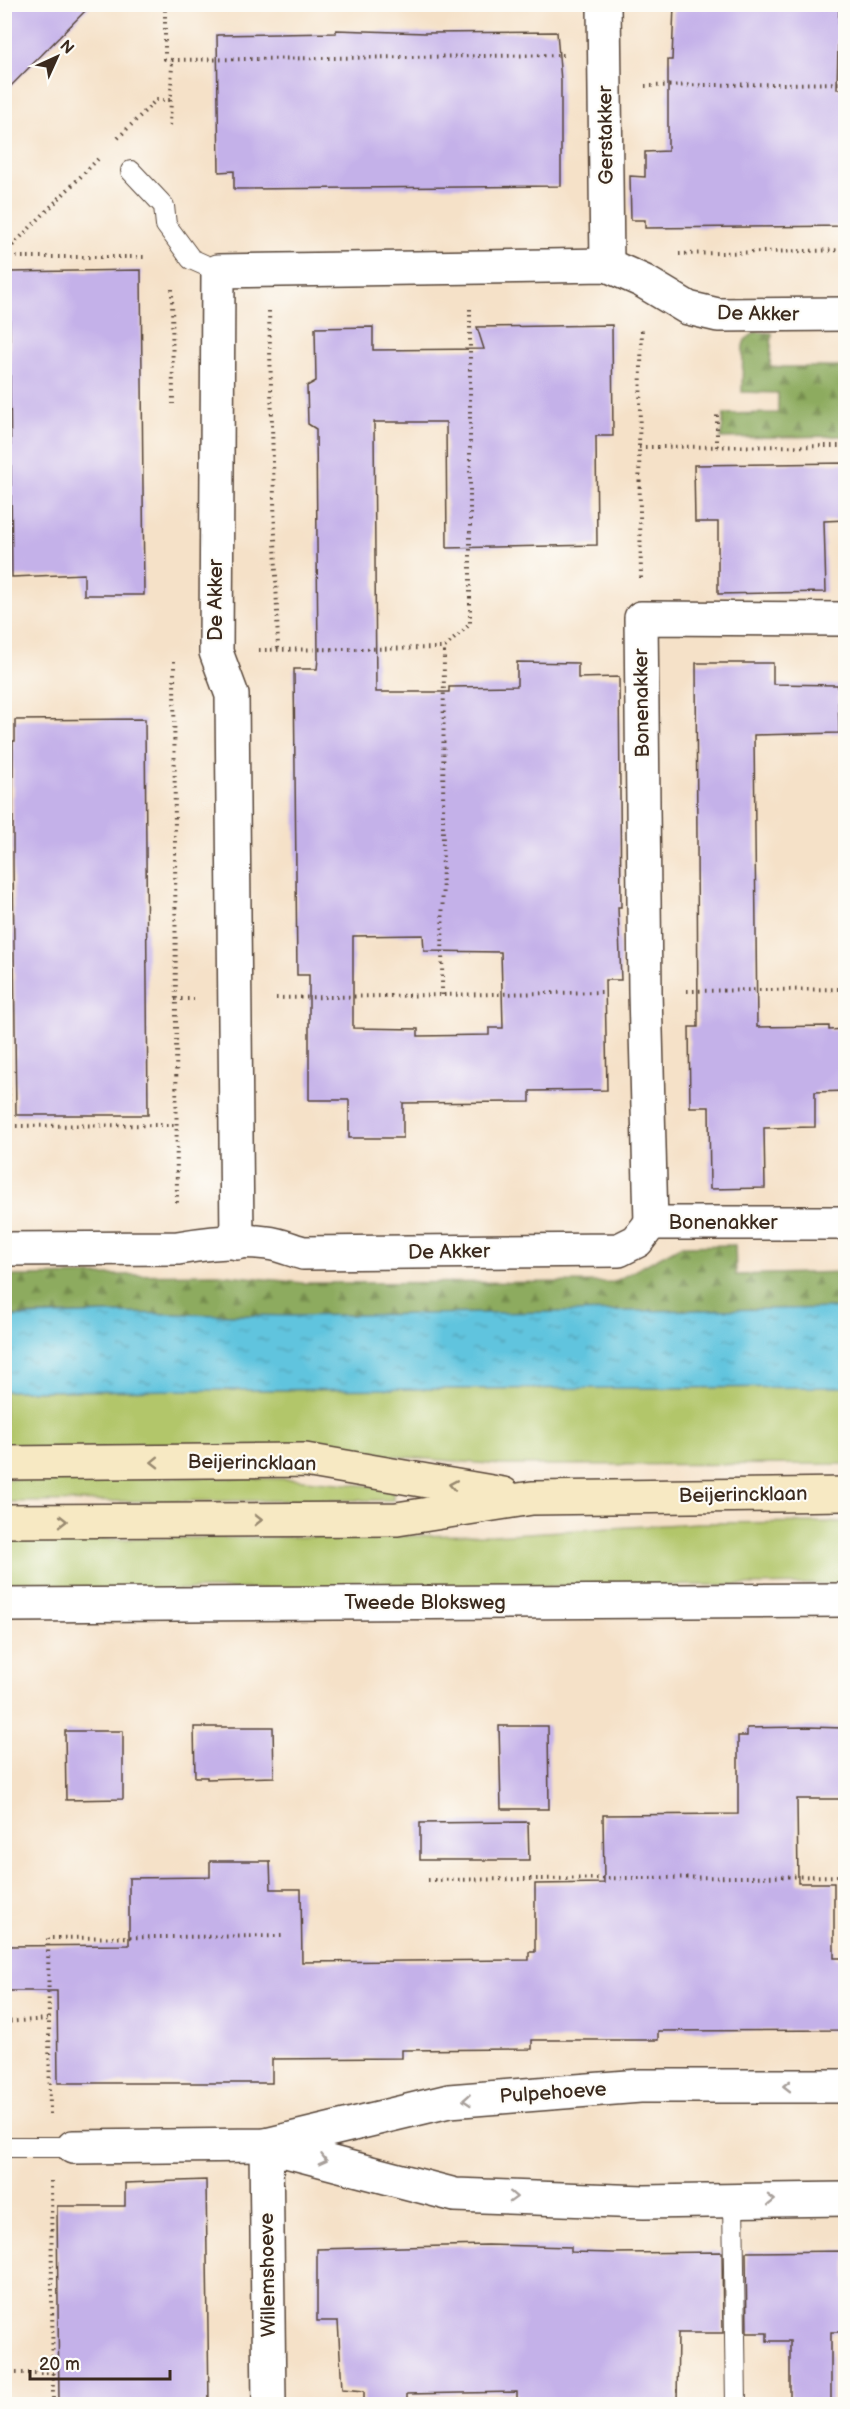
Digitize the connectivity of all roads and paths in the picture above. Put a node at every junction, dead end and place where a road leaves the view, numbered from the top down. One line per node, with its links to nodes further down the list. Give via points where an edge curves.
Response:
1 (165, 4): 4 (path, via 165,59)
2 (604, 4): 3 (street, Gerstakker)
3 (604, 54): 4 (path); 6 (street, Gerstakker)
4 (172, 60): 7 (path)
5 (846, 83): 6 (path)
6 (605, 87): 18 (street, Gerstakker)
7 (171, 100): 8 (path); 9 (path, via 156,100)
8 (170, 128)
9 (116, 140)
10 (100, 157): 14 (path)
11 (131, 171): 12 (lane, De Akker, via 164,206 166,225)
12 (172, 235): 17 (path); 21 (lane, De Akker, via 191,259)
13 (4, 239): 14 (path)
14 (13, 246): 16 (path)
15 (846, 250): 22 (path, via 682,252)
16 (4, 256): 17 (path)
17 (172, 258): 24 (path)
18 (607, 265): 19 (street, De Akker); 22 (street, De Akker)
19 (470, 267): 20 (street, De Akker); 31 (path, via 470,624)
20 (267, 270): 21 (street, De Akker); 32 (path)
21 (218, 271): 33 (street, De Akker)
22 (643, 280): 23 (street, De Akker, via 688,308 718,315); 27 (path)
23 (846, 314)
24 (173, 413)
25 (717, 414): 28 (path)
26 (846, 446): 28 (path)
27 (639, 447): 28 (path); 29 (path)
28 (717, 447)
29 (641, 585)
30 (846, 619): 37 (street, Bonenakker, via 641,618)
31 (444, 648): 32 (path); 38 (path)
32 (278, 650): 33 (path)
33 (216, 652): 39 (street, De Akker, via 232,694)
34 (174, 653): 40 (path)
35 (4, 872): 41 (path)
36 (846, 989): 37 (path)
37 (645, 992): 38 (path); 42 (street, Bonenakker)
38 (442, 995): 39 (path)
39 (237, 998): 44 (street, De Akker)
40 (176, 1125): 41 (path); 45 (path)
41 (7, 1126)
42 (651, 1223): 43 (street, Bonenakker); 44 (street, De Akker, via 637,1241 619,1250 303,1253 267,1243)
43 (846, 1223)
44 (237, 1243): 45 (street, De Akker)
45 (178, 1248): 46 (street, De Akker)
46 (4, 1249)
47 (4, 1463): 49 (main road, Beijerincklaan, one-way to 47, via 305,1460)
48 (846, 1494): 49 (main road, Beijerincklaan)
49 (532, 1498): 50 (main road, Beijerincklaan, one-way to 49, via 397,1519)
50 (4, 1521)
51 (846, 1600): 52 (street, Tweede Bloksweg)
52 (4, 1605)
53 (846, 1876): 54 (path)
54 (428, 1880)
55 (285, 1936): 56 (path, via 48,1938)
56 (49, 2019): 57 (path); 61 (path)
57 (4, 2022)
58 (846, 2086): 59 (street, Pulpehoeve, one-way to 59, via 640,2086 449,2101)
59 (266, 2145): 61 (street, Pulpehoeve); 63 (street, Pulpehoeve, one-way to 63, via 455,2195); 67 (street, Willemshoeve)
60 (4, 2147): 61 (lane)
61 (62, 2147): 65 (path)
62 (846, 2199): 63 (street, Pulpehoeve, one-way to 62)
63 (733, 2201): 68 (lane)
64 (4, 2373): 65 (path)
65 (53, 2373): 66 (path)
66 (53, 2404)
67 (269, 2404)
68 (736, 2404)

